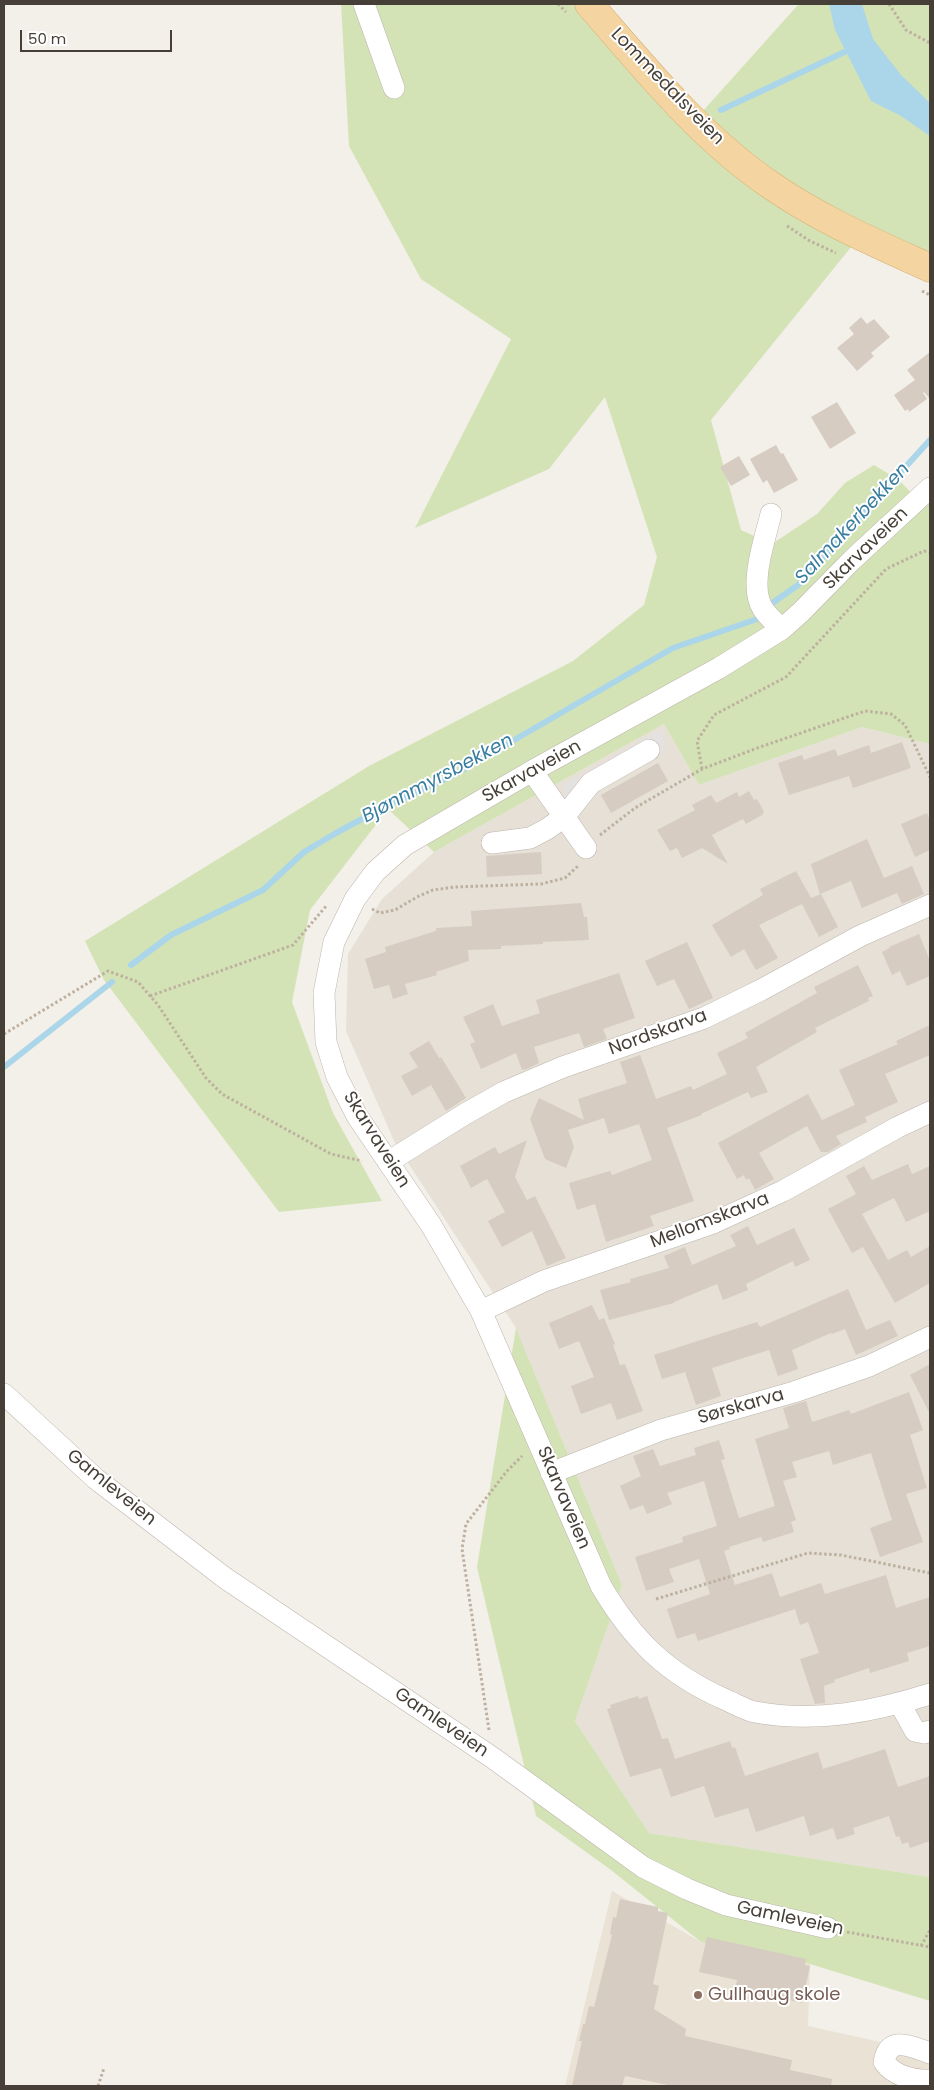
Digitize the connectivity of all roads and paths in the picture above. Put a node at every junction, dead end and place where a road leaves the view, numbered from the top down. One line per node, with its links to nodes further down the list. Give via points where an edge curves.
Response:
1 (364, 4): 5 (street)
2 (589, 4): 6 (main road, Lommedalsveien, via 694,121 767,183 823,218)
3 (888, 4): 4 (path, via 906,30)
4 (930, 43)
5 (394, 88)
6 (930, 268)
7 (930, 488): 10 (street, Skarvaveien)
8 (771, 514): 10 (street, via 759,566 758,597 763,609)
9 (930, 552): 13 (path, via 924,551 886,569 786,677 714,715 697,741 702,769 865,711 891,714 905,725)
10 (782, 630): 12 (street, Skarvaveien)
11 (649, 750): 14 (street, via 591,783)
12 (532, 771): 14 (street); 17 (street, Skarvaveien, via 404,845 375,872)
13 (930, 777)
14 (564, 817): 15 (street, via 530,838); 16 (street)
15 (492, 843)
16 (586, 848)
17 (354, 898): 19 (path, via 338,893 293,945); 22 (street, Skarvaveien, via 334,942 324,993 326,1042 337,1078 357,1116)
18 (930, 905): 22 (street, Nordskarva, via 860,936 704,1018 563,1067 504,1092)
19 (150, 996): 20 (path, via 138,982 108,971); 22 (path, via 206,1078 222,1094 331,1154 354,1161)
20 (4, 1034)
21 (930, 1112): 23 (street, Mellomskarva, via 783,1192 713,1223 544,1281)
22 (388, 1162): 23 (street, Skarvaveien, via 431,1225)
23 (481, 1311): 26 (street, Skarvaveien)
24 (930, 1338): 27 (street, Sørskarva, via 869,1366 794,1392 662,1430)
25 (4, 1394): 33 (street, Gamleveien, via 96,1479 225,1578)
26 (537, 1439): 27 (street, Skarvaveien); 33 (path, via 507,1471 466,1524 462,1549)
27 (551, 1473): 31 (street, Skarvaveien, via 601,1586 618,1613 651,1653 696,1686 753,1712 814,1718)
28 (930, 1574): 29 (path, via 841,1555 808,1553)
29 (656, 1599)
30 (930, 1694): 31 (street, Skarvaveien)
31 (900, 1704): 32 (street, via 915,1731 924,1734)
32 (930, 1731)
33 (493, 1758): 34 (street, Gamleveien, via 643,1867 726,1904)
34 (828, 1928): 36 (path, Gamleveien)
35 (930, 1930): 36 (path)
36 (921, 1946): 37 (path, Gamleveien)
37 (930, 1948)
38 (930, 2053): 40 (street, via 903,2044 892,2046 884,2062 889,2069 904,2077)
39 (104, 2068): 41 (path)
40 (930, 2080)
41 (98, 2086)

